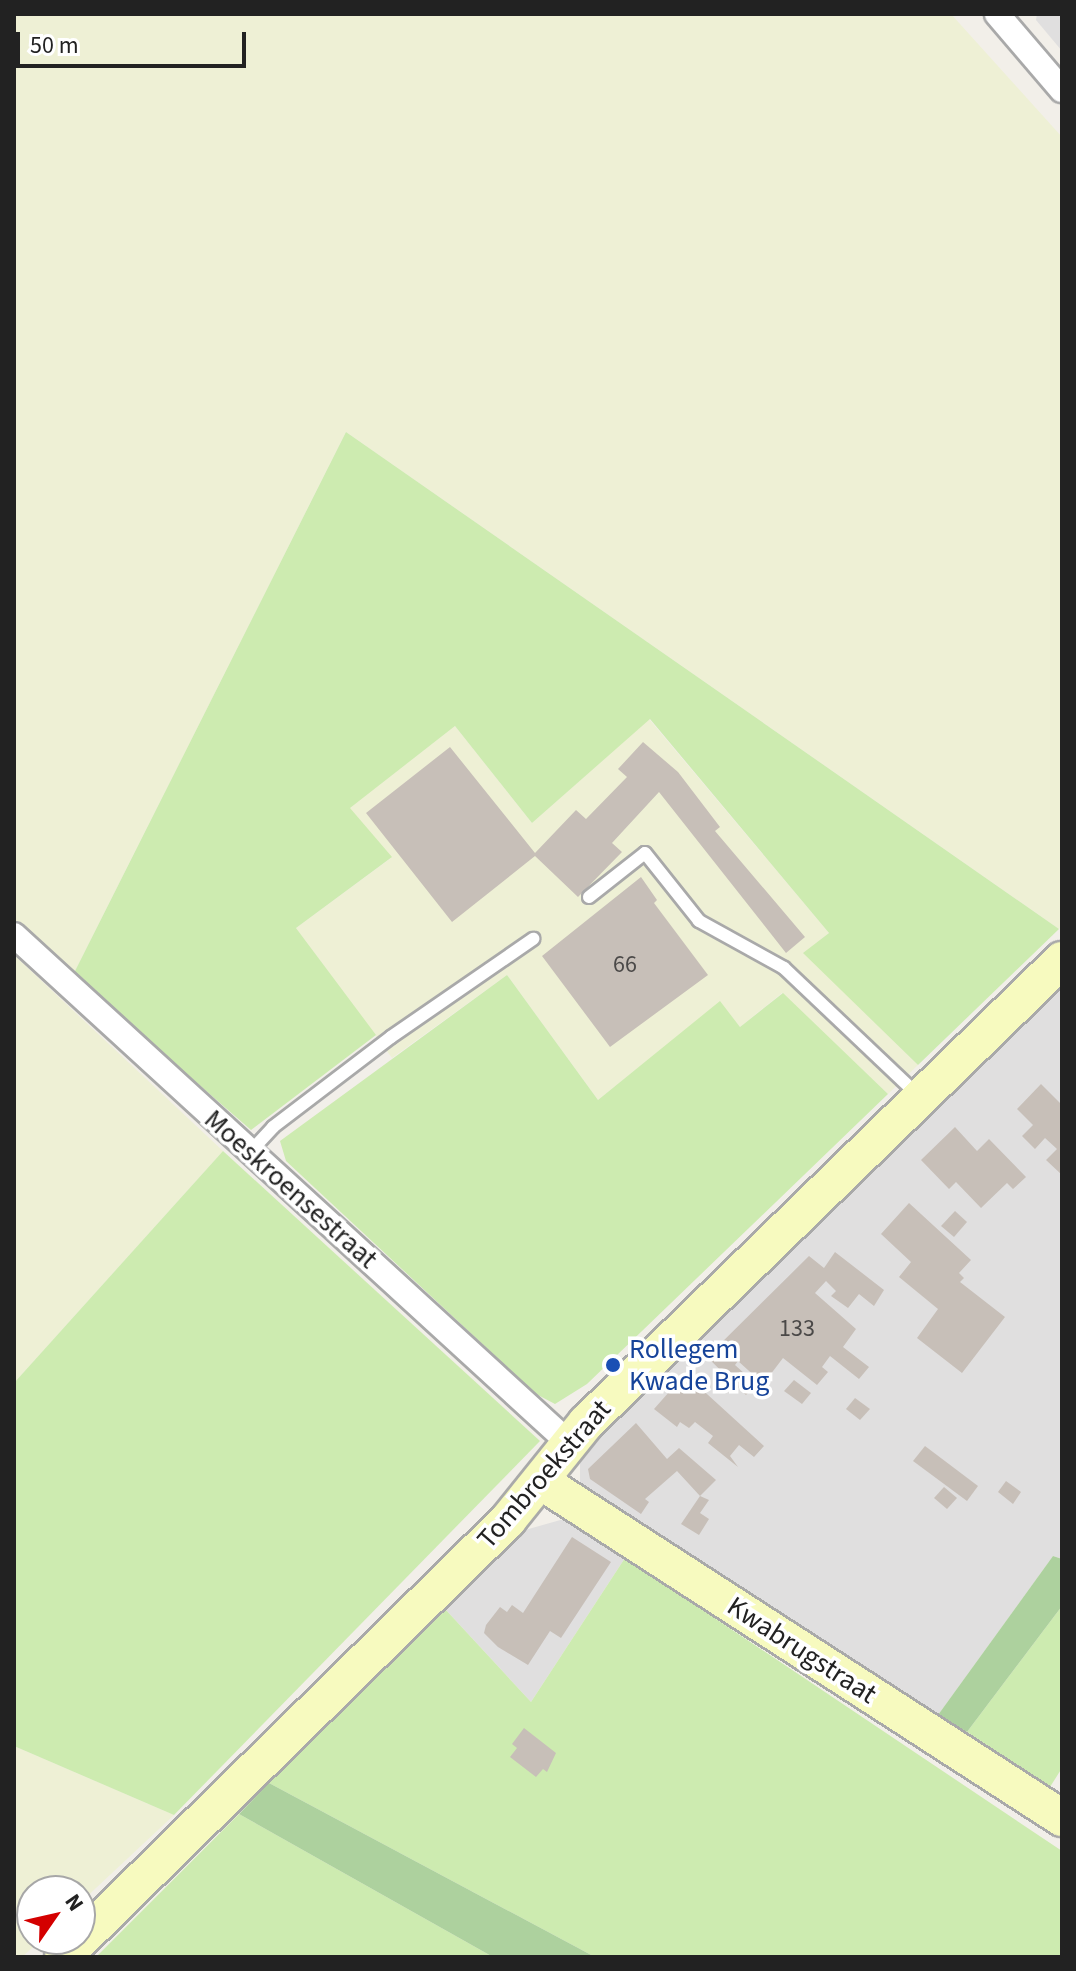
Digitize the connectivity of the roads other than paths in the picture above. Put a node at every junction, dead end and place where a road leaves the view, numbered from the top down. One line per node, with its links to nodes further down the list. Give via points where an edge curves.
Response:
1 (997, 14): 2 (street)
2 (1062, 90)
3 (589, 897): 7 (lane, via 645,853 699,921 784,968)
4 (14, 935): 8 (street, Moeskroensestraat)
5 (533, 939): 8 (lane, via 391,1037 273,1127)
6 (1062, 960): 7 (street, Tombroekstraat)
7 (921, 1098): 9 (street, Tombroekstraat)
8 (250, 1152): 9 (street, Moeskroensestraat)
9 (569, 1443): 10 (street, Tombroekstraat)
10 (542, 1482): 11 (street, Kwabrugstraat); 12 (street, Tombroekstraat)
11 (1062, 1818)
12 (63, 1957)

